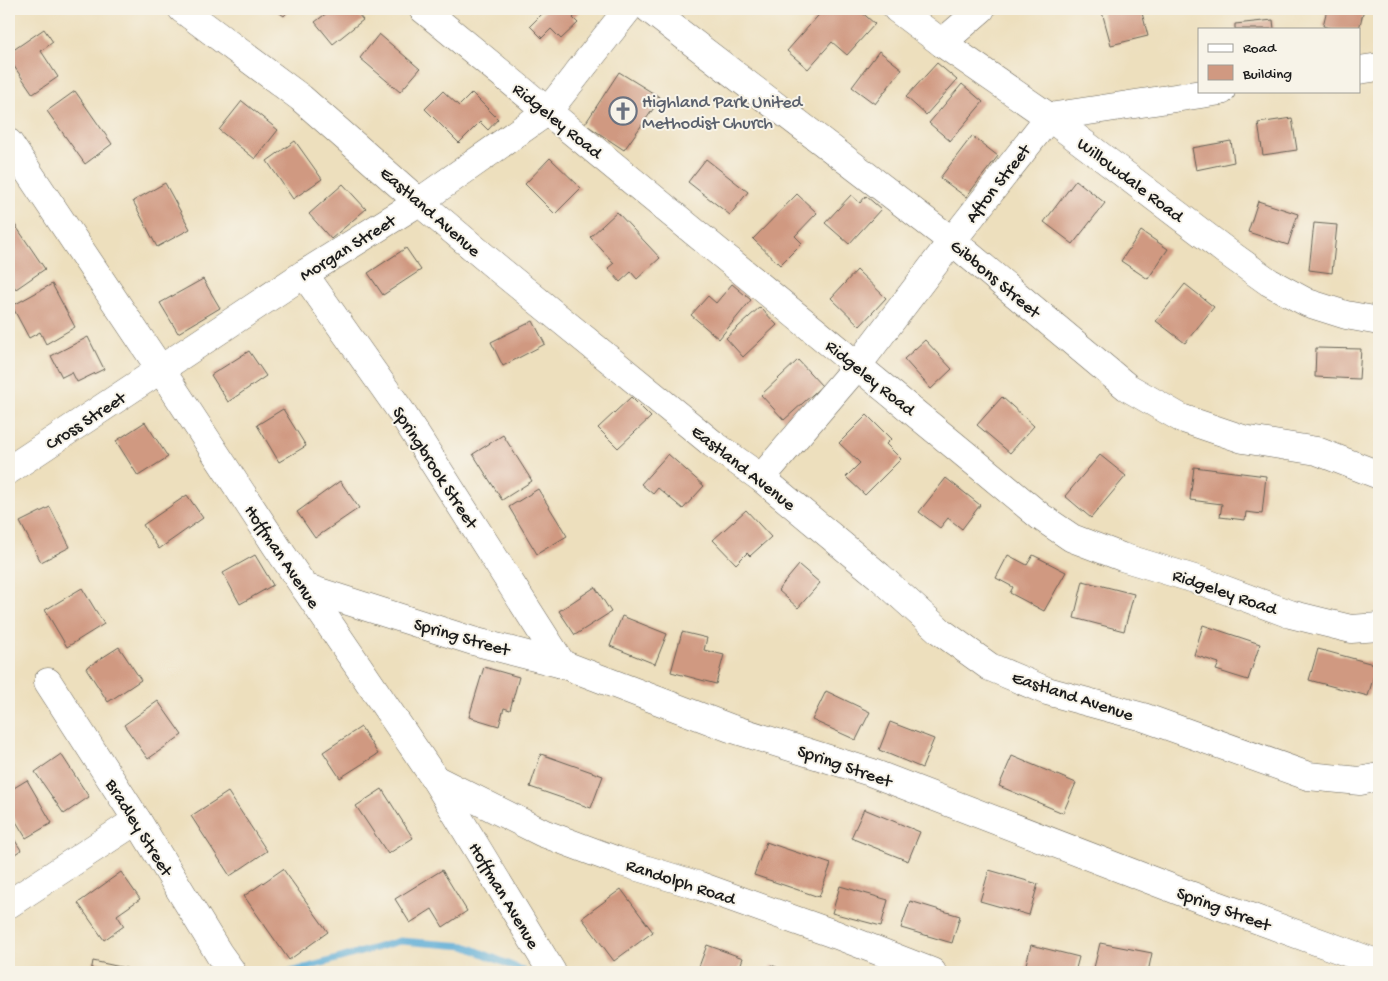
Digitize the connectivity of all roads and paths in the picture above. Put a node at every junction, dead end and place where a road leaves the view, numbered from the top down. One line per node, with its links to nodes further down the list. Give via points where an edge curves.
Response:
1 (182, 9): 14 (street, Eastland Avenue, via 301,98)
2 (423, 9): 11 (street, Ridgeley Road)
3 (628, 9): 11 (street, Morgan Street)
4 (649, 9): 15 (street, Gibbons Street)
5 (897, 9): 7 (street, Willowdale Road)
6 (981, 9): 7 (street)
7 (942, 43): 12 (street, Willowdale Road)
8 (1379, 67): 9 (street)
9 (1360, 70)
10 (1214, 92): 12 (street)
11 (548, 111): 14 (street, Morgan Street); 18 (street, Ridgeley Road)
12 (1049, 117): 15 (street, Afton Street); 17 (street, Willowdale Road, via 1269,282 1308,303)
13 (9, 143): 19 (street, Hoffman Avenue)
14 (419, 202): 16 (street, Morgan Street); 22 (street, Eastland Avenue, via 705,438)
15 (952, 242): 18 (street, Afton Street); 21 (street, Gibbons Street, via 1127,387 1181,418 1243,439 1317,451)
16 (304, 274): 19 (street, Morgan Street); 25 (street, Springbrook Street, via 400,410)
17 (1379, 321)
18 (857, 366): 22 (street, Afton Street); 24 (street, Ridgeley Road, via 1041,517 1072,538 1290,614 1351,629)
19 (161, 370): 20 (street, Cross Street); 23 (street, Hoffman Avenue)
20 (9, 470)
21 (1379, 475)
22 (761, 478): 27 (street, Eastland Avenue, via 940,631 990,667 1047,691 1143,717 1308,776 1360,781)
23 (304, 587): 25 (street, Spring Street, via 472,640); 28 (street, Hoffman Avenue)
24 (1379, 627)
25 (562, 664): 31 (street, Spring Street, via 730,728 870,772)
26 (48, 682): 29 (street, Bradley Street)
27 (1379, 777)
28 (435, 779): 33 (street, Hoffman Avenue); 34 (street, Randolph Road, via 543,833 618,861 709,889)
29 (137, 820): 30 (street); 32 (street, Bradley Street)
30 (9, 904)
31 (1379, 964)
32 (232, 972)
33 (552, 972)
34 (932, 972)

